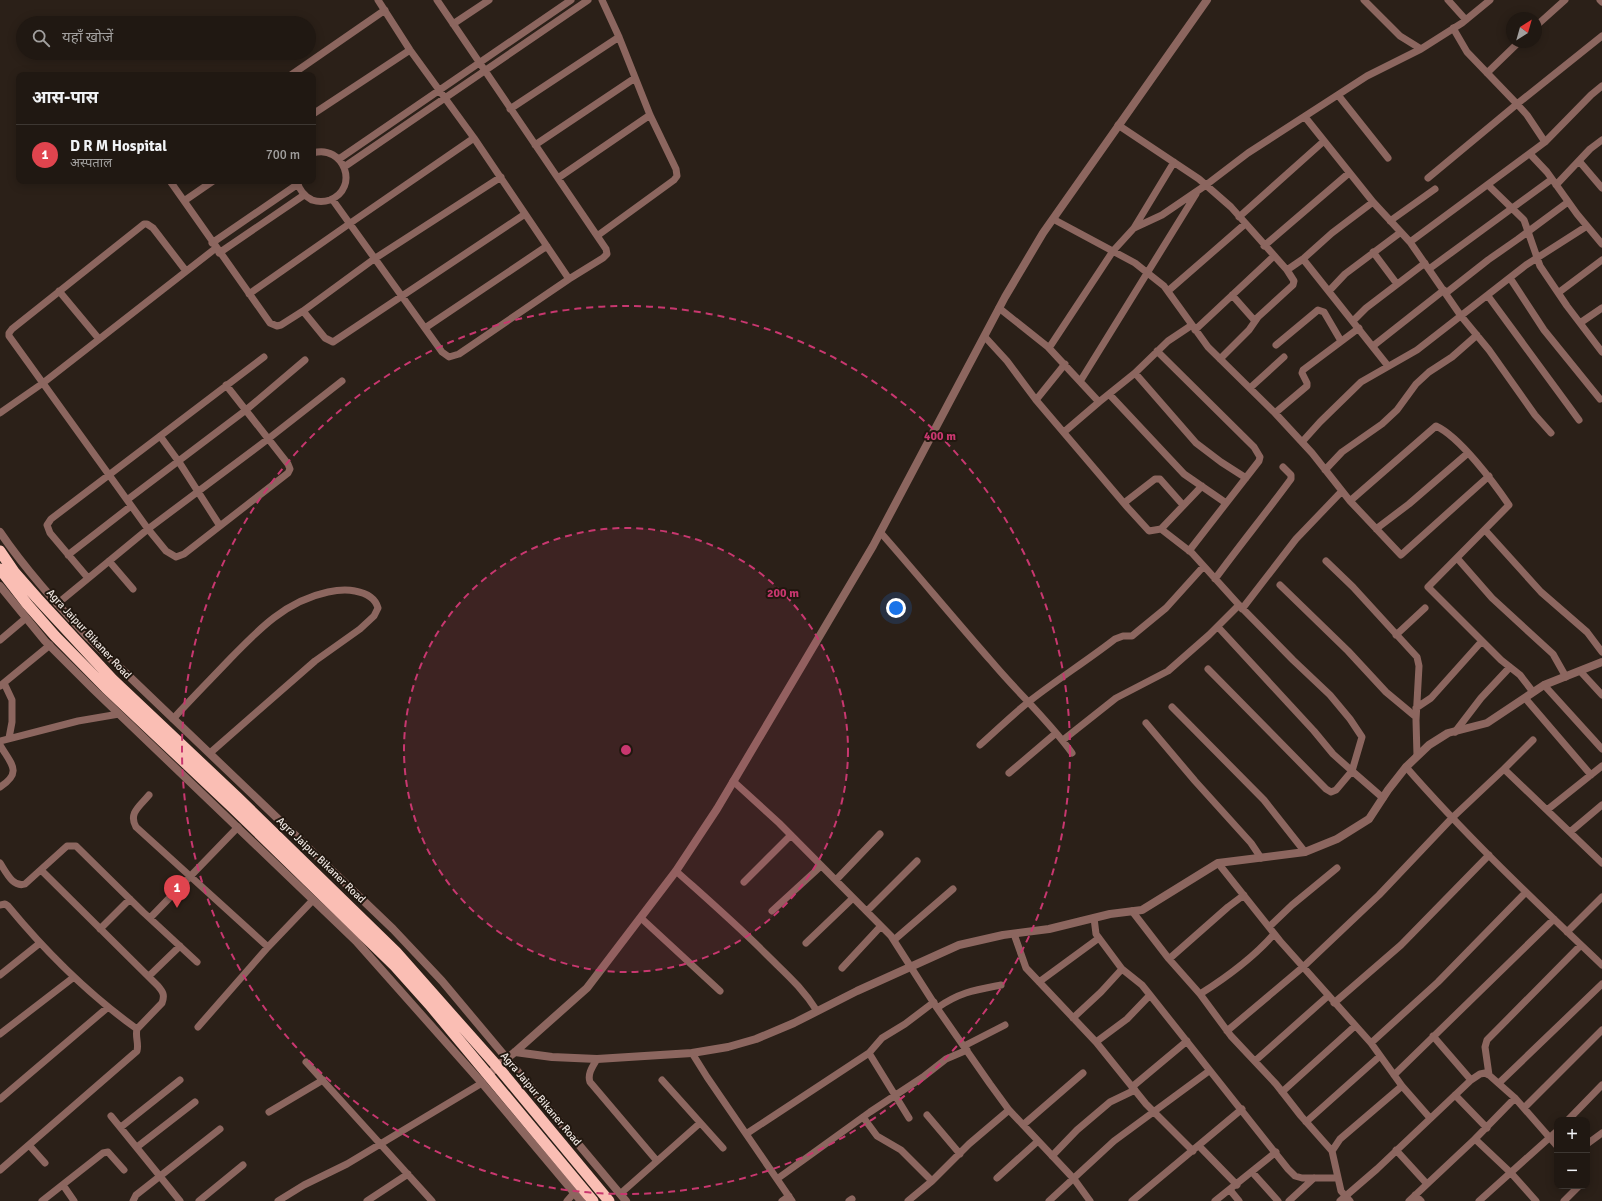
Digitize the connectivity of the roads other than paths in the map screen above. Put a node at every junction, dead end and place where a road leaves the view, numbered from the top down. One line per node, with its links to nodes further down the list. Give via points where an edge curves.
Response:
1 (378, 0): 12 (street)
2 (436, 0): 15 (street)
3 (489, 0): 15 (street)
4 (571, 0): 24 (street)
5 (588, 0): 25 (street)
6 (602, 0): 18 (street)
7 (1207, 0): 38 (street)
8 (1364, 0): 20 (street, via 1400,36)
9 (1448, 0): 13 (street)
10 (1490, 0): 13 (street)
11 (1564, 0): 14 (street)
12 (385, 10): 21 (street); 22 (street)
13 (1466, 20): 16 (street)
14 (1542, 20)
15 (453, 24): 24 (street)
16 (1453, 28): 20 (street); 27 (street, via 1467,52)
17 (1602, 36): 33 (street)
18 (619, 37): 28 (street); 34 (street)
19 (1512, 48): 27 (street)
20 (1421, 49): 31 (street, via 1367,76)
21 (410, 50): 30 (street); 35 (street)
22 (316, 57)
23 (312, 60): 26 (street)
24 (479, 63): 25 (street); 30 (street)
25 (485, 71): 32 (street); 34 (street)
26 (294, 72)
27 (1487, 73): 33 (street)
28 (635, 78): 36 (street); 43 (street)
29 (1602, 86): 42 (street)
30 (439, 90): 32 (street); 47 (street)
31 (1338, 95): 37 (street); 46 (street)
32 (445, 97): 39 (street); 50 (street)
33 (1517, 104): 42 (street); 54 (street)
34 (510, 109): 43 (street)
35 (316, 112)
36 (650, 115): 53 (street); 81 (street, via 677,176)
37 (1305, 117): 41 (street); 61 (street, via 1248,153)
38 (1118, 125): 49 (street); 73 (street)
39 (474, 138): 52 (street); 75 (street)
40 (1602, 140): 48 (street)
41 (1324, 141): 51 (street); 72 (street)
42 (1545, 142): 45 (street)
43 (535, 145): 53 (street)
44 (316, 153): 47 (street, via 326,152)
45 (1530, 154): 55 (street); 60 (street)
46 (1388, 158)
47 (339, 159): 50 (street)
48 (1579, 161): 55 (street); 62 (street)
49 (1174, 162): 61 (street); 78 (street)
50 (344, 166): 66 (street, via 345,186 340,194)
51 (1349, 173): 68 (street); 85 (street)
52 (501, 178): 71 (street); 92 (street)
53 (558, 178): 81 (street)
54 (1428, 178)
55 (1554, 182): 69 (street); 70 (street)
56 (172, 184): 67 (street)
57 (209, 184): 67 (street)
58 (295, 184): 86 (street)
59 (298, 184): 65 (street)
60 (1488, 184): 70 (street); 82 (street)
61 (1206, 185): 64 (street); 72 (street)
62 (1602, 187)
63 (1435, 189): 74 (street)
64 (1198, 190): 78 (street, via 1162,215); 98 (street)
65 (304, 195): 66 (street, via 317,201); 86 (street)
66 (332, 199): 75 (street)
67 (184, 201): 86 (street)
68 (1372, 202): 74 (street); 91 (street)
69 (1568, 202): 77 (street); 79 (street)
70 (1513, 208): 79 (street, via 1524,220); 95 (street)
71 (525, 214): 84 (street); 110 (street)
72 (1239, 217): 76 (street)
73 (1053, 219): 87 (street); 111 (street)
74 (1390, 221): 80 (street)
75 (349, 224): 92 (street); 107 (street)
76 (1245, 224): 85 (street); 103 (street)
77 (1587, 226): 83 (street); 90 (street)
78 (1134, 228): 87 (street)
79 (1528, 231): 90 (street); 105 (street)
80 (1401, 232): 82 (street); 88 (street)
81 (597, 236): 100 (street, via 607,254)
82 (1410, 242): 94 (street)
83 (1602, 244)
84 (547, 246): 100 (street); 119 (street)
85 (1264, 246): 89 (street)
86 (216, 248): 97 (street); 107 (street)
87 (1113, 251): 98 (street); 127 (street)
88 (1373, 252): 101 (street); 104 (street, via 1345,274)
89 (1274, 256): 96 (street); 108 (street)
90 (1537, 258): 99 (street); 106 (street)
91 (1303, 259): 96 (street); 104 (street)
92 (374, 260): 110 (street); 113 (street)
93 (1602, 260): 106 (street)
94 (1425, 263): 95 (street); 101 (street)
95 (1429, 269): 105 (street)
96 (1287, 270): 115 (street, via 1294,281 1293,285)
97 (186, 272): 102 (street, via 153,228 144,224); 123 (street)
98 (1147, 273): 103 (street); 137 (street)
99 (1510, 278): 109 (street); 143 (street, via 1544,330)
100 (569, 279): 119 (street, via 459,354 446,356)
101 (1397, 284): 116 (street)
102 (59, 291): 123 (street); 139 (street, via 9,333)
103 (1168, 291): 118 (street)
104 (1329, 291): 116 (street)
105 (1445, 292): 114 (street); 126 (street)
106 (1558, 293): 117 (street)
107 (249, 294): 113 (street, via 273,325 280,325)
108 (1232, 296): 115 (street); 118 (street)
109 (1488, 296): 114 (street); 149 (street)
110 (401, 297): 113 (street, via 333,342 325,338); 119 (street)
111 (999, 308): 122 (street); 127 (street)
112 (1602, 308): 117 (street)
113 (303, 311)
114 (1461, 316): 121 (street); 135 (street, via 1407,356)
115 (1255, 321): 132 (street, via 1245,336)
116 (1353, 321): 120 (street)
117 (1580, 323): 129 (street)
118 (1194, 327): 128 (street, via 1168,341); 132 (street)
119 (425, 328)
120 (1359, 328): 124 (street); 126 (street)
121 (1477, 335): 151 (street, via 1534,415); 158 (street, via 1452,358 1429,372 1416,384 1397,410 1382,424 1342,452)
122 (984, 336): 144 (street, via 1007,361); 176 (street)
123 (99, 339): 139 (street)
124 (1341, 341): 125 (street, via 1324,312 1318,310); 148 (street, via 1303,370 1307,386)
125 (1276, 345)
126 (1373, 346): 135 (street)
127 (1049, 348): 134 (street)
128 (1157, 352): 136 (street); 161 (street, via 1259,453 1259,461)
129 (1602, 352)
130 (1284, 356): 141 (street)
131 (264, 357): 140 (street)
132 (1220, 359): 141 (street)
133 (305, 360): 146 (street)
134 (1065, 364): 137 (street); 144 (street)
135 (1388, 366): 154 (street, via 1361,382)
136 (1135, 373): 142 (street); 161 (street, via 1196,443)
137 (1081, 380): 145 (street)
138 (342, 381): 153 (street)
139 (42, 383): 147 (street); 159 (street)
140 (226, 385): 146 (street); 152 (street)
141 (1250, 388): 148 (street)
142 (1109, 394): 145 (street); 162 (street, via 1172,463)
143 (1600, 399)
144 (1036, 400): 150 (street)
145 (1099, 402): 150 (street)
146 (246, 410): 153 (street); 156 (street)
147 (0, 413)
148 (1275, 413): 154 (street)
149 (1579, 420)
150 (1064, 432): 167 (street)
151 (1551, 433)
152 (160, 436): 156 (street); 159 (street)
153 (268, 439): 164 (street); 170 (street, via 290,467 289,471)
154 (1302, 442): 158 (street)
155 (1468, 453): 160 (street); 165 (street, via 1436,426); 172 (street)
156 (179, 462): 164 (street); 166 (street)
157 (1283, 467): 186 (street, via 1291,475 1290,479)
158 (1325, 470): 163 (street)
159 (109, 475): 166 (street); 179 (street, via 48,522 47,528 50,533)
160 (1489, 476): 172 (street, via 1401,555); 174 (street, via 1509,505)
161 (1246, 478): 168 (street)
162 (1202, 486): 168 (street); 169 (street)
163 (1342, 490): 165 (street); 191 (street, via 1296,539 1263,584)
164 (198, 492): 170 (street); 171 (street)
165 (1350, 501): 172 (street)
166 (129, 503): 171 (street); 179 (street)
167 (1124, 503): 169 (street, via 1155,479 1160,479); 173 (street, via 1149,531)
168 (1226, 503): 178 (street)
169 (1183, 506): 173 (street)
170 (220, 526): 171 (street, via 184,554 176,557 166,551)
171 (148, 529): 181 (street)
172 (1376, 529)
173 (1161, 530): 178 (street)
174 (1485, 530): 180 (street); 199 (street, via 1541,592 1587,632)
175 (0, 532): 190 (street)
176 (881, 533): 210 (street); 235 (street)
177 (0, 551): 331 (highway, Agra Jaipur Bikaner Road, via 15,573 112,679 368,923)
178 (1189, 551): 183 (street)
179 (68, 555): 185 (street)
180 (1457, 558): 197 (street, via 1428,587); 204 (street, via 1492,598 1553,654)
181 (109, 561): 185 (street); 189 (street)
182 (1326, 561): 195 (street)
183 (1203, 568): 186 (street); 210 (street, via 1166,608 1132,636 1115,639)
184 (0, 569): 282 (highway, via 55,636 232,807)
185 (88, 578): 190 (street)
186 (1215, 579): 191 (street)
187 (1280, 585): 214 (street, via 1386,692)
188 (0, 586): 193 (street)
189 (133, 589)
190 (57, 604): 215 (street)
191 (1241, 607): 194 (street); 232 (street, via 1330,695 1350,719 1362,737)
192 (1425, 608): 195 (street)
193 (26, 618): 196 (street); 198 (street)
194 (1218, 627): 220 (street, via 1168,671 1116,698); 232 (street, via 1333,754)
195 (1396, 635): 212 (street, via 1417,657)
196 (0, 640)
197 (1482, 641): 201 (street); 212 (street, via 1431,698)
198 (50, 646): 205 (street); 213 (street)
199 (1602, 652)
200 (1602, 662): 203 (street)
201 (1510, 667): 207 (street); 217 (street, via 1481,698)
202 (1208, 669): 232 (street, via 1326,789 1331,792 1336,790)
203 (1580, 671): 204 (street); 208 (street)
204 (1566, 676): 206 (street)
205 (2, 685): 219 (street, via 12,700)
206 (1544, 685): 207 (street); 225 (street)
207 (1534, 692): 209 (street)
208 (1602, 694)
209 (1525, 698): 217 (street, via 1487,723); 234 (street)
210 (1029, 702): 218 (street); 224 (street)
211 (1172, 707): 246 (street, via 1264,800)
212 (1416, 708): 214 (street)
213 (119, 714): 219 (street, via 78,720); 242 (street)
214 (1416, 717): 228 (street)
215 (173, 719): 226 (street); 226 (street, via 255,632 282,611 297,602 339,590 354,590 373,598 378,608 370,621 315,660)
216 (1146, 723): 248 (street, via 1199,787 1256,849)
217 (1455, 732): 228 (street, via 1448,733 1429,745)
218 (1056, 733): 220 (street); 233 (street)
219 (9, 738): 222 (street)
220 (1063, 740): 227 (street)
221 (1533, 740): 231 (street)
222 (0, 741)
223 (0, 745): 236 (street, via 14,768 12,778)
224 (980, 745)
225 (1602, 749)
226 (210, 753): 327 (street, via 393,929)
227 (1072, 753)
228 (1418, 756): 230 (street)
229 (1602, 766): 234 (street)
230 (1406, 767): 238 (street); 241 (street)
231 (1504, 769): 240 (street); 241 (street)
232 (1352, 771): 238 (street)
233 (1009, 773)
234 (1591, 775): 240 (street)
235 (733, 781): 245 (street); 256 (street)
236 (0, 787)
237 (149, 796): 257 (street, via 136,811 133,821 136,827)
238 (1383, 798): 246 (street, via 1369,819 1338,839)
239 (1602, 805): 243 (street)
240 (1548, 810): 243 (street)
241 (1452, 818): 247 (street); 293 (street, via 1380,895)
242 (238, 828): 257 (street); 266 (street)
243 (1570, 832): 251 (street)
244 (880, 834): 258 (street)
245 (791, 835): 253 (street); 259 (street)
246 (1305, 852): 248 (street)
247 (1488, 855): 261 (street); 306 (street, via 1401,945)
248 (1261, 858): 250 (street)
249 (917, 861): 270 (street)
250 (1218, 863): 262 (street); 269 (street, via 1142,910)
251 (1602, 863)
252 (0, 864): 255 (street, via 18,885 25,884)
253 (821, 866): 258 (street); 268 (street)
254 (1337, 868): 276 (street)
255 (40, 870): 265 (street, via 67,846 76,846); 277 (street)
256 (676, 871): 272 (street); 309 (street, via 791,978 806,993)
257 (189, 877): 271 (street); 288 (street)
258 (836, 880): 264 (street)
259 (744, 882)
260 (953, 890): 283 (street)
261 (1526, 892): 274 (street); 321 (street, via 1438,982)
262 (1244, 895): 276 (street); 289 (street)
263 (1602, 897): 278 (street)
264 (853, 898): 270 (street); 285 (street)
265 (130, 899): 271 (street); 277 (street)
266 (313, 900): 282 (street); 288 (street)
267 (0, 905): 284 (street, via 8,906)
268 (772, 911)
269 (1132, 911): 273 (street); 289 (street)
270 (866, 912): 275 (street)
271 (150, 918): 287 (street)
272 (641, 918): 302 (street); 323 (street, via 587,988)
273 (1094, 918): 279 (street, via 1049,930); 281 (street)
274 (1554, 919): 278 (street); 318 (street)
275 (881, 926): 283 (street); 294 (street)
276 (1269, 927): 280 (street)
277 (100, 929): 297 (street)
278 (1567, 932): 286 (street)
279 (1014, 934): 292 (street, via 959,945); 299 (street, via 1026,968)
280 (1274, 934): 293 (street); 303 (street, via 1261,949)
281 (1099, 938): 295 (street); 299 (street)
282 (362, 940): 336 (highway, via 429,1004)
283 (894, 940): 292 (street)
284 (40, 943): 296 (street); 298 (street)
285 (806, 943)
286 (1581, 945): 291 (street); 335 (street, via 1487,1040 1485,1047)
287 (180, 946): 290 (street); 297 (street)
288 (268, 947): 312 (street)
289 (1169, 959): 303 (street)
290 (197, 962)
291 (1602, 965)
292 (911, 966): 307 (street); 309 (street)
293 (1303, 966): 305 (street); 316 (street)
294 (842, 968)
295 (1122, 969): 304 (street); 310 (street)
296 (0, 975)
297 (149, 976): 314 (street, via 163,992 164,998)
298 (74, 977): 308 (street); 317 (street)
299 (1039, 982): 310 (street)
300 (1001, 984): 307 (street, via 968,991)
301 (1602, 984): 341 (street)
302 (720, 991)
303 (1200, 994): 316 (street)
304 (1150, 995): 319 (street); 320 (street, via 1127,1019)
305 (1328, 996): 306 (street); 329 (street)
306 (1334, 1003): 313 (street)
307 (936, 1005): 322 (street); 324 (street, via 882,1038)
308 (107, 1008): 314 (street); 349 (street)
309 (817, 1010): 325 (street, via 756,1039)
310 (1073, 1018): 320 (street)
311 (1004, 1025): 322 (street)
312 (198, 1026)
313 (1355, 1026): 321 (street); 345 (street)
314 (137, 1029): 377 (street, via 137,1051)
315 (1602, 1030): 351 (street)
316 (1227, 1031): 329 (street)
317 (0, 1034)
318 (1433, 1036): 334 (street); 340 (street)
319 (1187, 1041): 332 (street); 344 (street)
320 (1096, 1042): 344 (street)
321 (1371, 1043): 326 (street)
322 (965, 1048): 346 (street); 353 (street)
323 (516, 1052): 327 (street); 328 (street)
324 (869, 1052): 346 (street); 369 (street)
325 (692, 1053): 328 (street); 369 (street)
326 (1380, 1056): 334 (street); 362 (street)
327 (508, 1058): 331 (street); 408 (street)
328 (597, 1059): 387 (street, via 589,1073 590,1082)
329 (1255, 1061): 345 (street)
330 (306, 1062): 338 (street)
331 (497, 1066): 336 (street); 423 (highway, Agra Jaipur Bikaner Road)
332 (1209, 1071): 352 (street); 355 (street)
333 (1083, 1073): 364 (street)
334 (1394, 1075): 343 (street)
335 (1489, 1075): 340 (street, via 1480,1074); 341 (street)
336 (486, 1079): 376 (street); 407 (street); 422 (highway)
337 (180, 1080): 365 (street)
338 (323, 1080): 354 (street); 376 (street)
339 (662, 1080): 363 (street)
340 (1471, 1080): 347 (street)
341 (1499, 1083): 348 (street)
342 (1602, 1085): 359 (street)
343 (1402, 1086): 361 (street); 383 (street, via 1340,1139)
344 (1133, 1088): 355 (street); 386 (street, via 1110,1102)
345 (1282, 1092): 362 (street)
346 (895, 1095): 358 (street); 360 (street)
347 (1455, 1095): 361 (street); 366 (street)
348 (1515, 1098): 351 (street); 366 (street)
349 (0, 1099)
350 (195, 1102): 379 (street)
351 (1524, 1108): 371 (street)
352 (1242, 1109): 378 (street); 384 (street)
353 (1009, 1110): 364 (street); 385 (street)
354 (269, 1112)
355 (1154, 1112): 382 (street); 400 (street, via 1114,1141)
356 (927, 1115): 385 (street)
357 (111, 1116): 365 (street)
358 (864, 1117): 399 (street); 401 (street, via 877,1136 901,1150)
359 (1571, 1117)
360 (909, 1118)
361 (1430, 1118): 381 (street)
362 (1306, 1122): 383 (street)
363 (700, 1123): 380 (street); 387 (street)
364 (1023, 1125): 373 (street)
365 (121, 1127): 379 (street)
366 (1487, 1128): 372 (street)
367 (220, 1129): 395 (street)
368 (1602, 1133): 374 (street)
369 (746, 1134): 399 (street)
370 (1554, 1134): 371 (street)
371 (1550, 1138): 375 (street); 393 (street)
372 (1475, 1140): 393 (street); 402 (street)
373 (1038, 1141): 386 (street); 396 (street)
374 (1590, 1142)
375 (1554, 1143)
376 (381, 1144): 394 (street); 417 (street)
377 (29, 1145): 388 (street); 390 (street)
378 (1200, 1146): 382 (street); 403 (street)
379 (137, 1147): 395 (street)
380 (723, 1148)
381 (1396, 1150): 402 (street); 411 (street)
382 (1194, 1151): 429 (street)
383 (1332, 1151): 398 (street)
384 (1276, 1152): 392 (street); 397 (street, via 1295,1176)
385 (960, 1154): 401 (street)
386 (1052, 1156): 400 (street)
387 (657, 1161): 408 (street)
388 (44, 1163)
389 (243, 1165): 416 (street)
390 (0, 1170)
391 (124, 1170): 404 (street, via 108,1152 103,1153)
392 (1252, 1172): 403 (street); 432 (street)
393 (1511, 1173): 436 (street); 437 (street)
394 (408, 1174): 418 (street); 419 (street)
395 (160, 1176): 414 (street, via 136,1194); 415 (street)
396 (997, 1178)
397 (1314, 1178): 398 (street); 433 (street)
398 (1338, 1178): 411 (street)
399 (777, 1179): 410 (street)
400 (1074, 1179): 427 (street); 428 (street)
401 (932, 1182): 426 (street)
402 (1427, 1184): 409 (street)
403 (1237, 1185): 406 (street)
404 (63, 1186): 412 (street); 413 (street)
405 (1576, 1189): 438 (street)
406 (1230, 1190): 430 (street); 431 (street)
407 (574, 1193): 420 (street); 421 (street)
408 (620, 1194): 424 (street)
409 (1416, 1195): 434 (street); 435 (street)
410 (790, 1198): 425 (street)
411 (1345, 1199)
412 (42, 1201)
413 (74, 1201)
414 (133, 1201)
415 (180, 1201)
416 (199, 1201)
417 (278, 1201)
418 (367, 1201)
419 (432, 1201)
420 (567, 1201)
421 (581, 1201)
422 (594, 1201)
423 (609, 1201)
424 (626, 1201)
425 (782, 1201)
426 (908, 1201)
427 (1049, 1201)
428 (1090, 1201)
429 (1132, 1201)
430 (1215, 1201)
431 (1239, 1201)
432 (1278, 1201)
433 (1289, 1201)
434 (1409, 1201)
435 (1421, 1201)
436 (1479, 1201)
437 (1536, 1201)
438 (1564, 1201)

